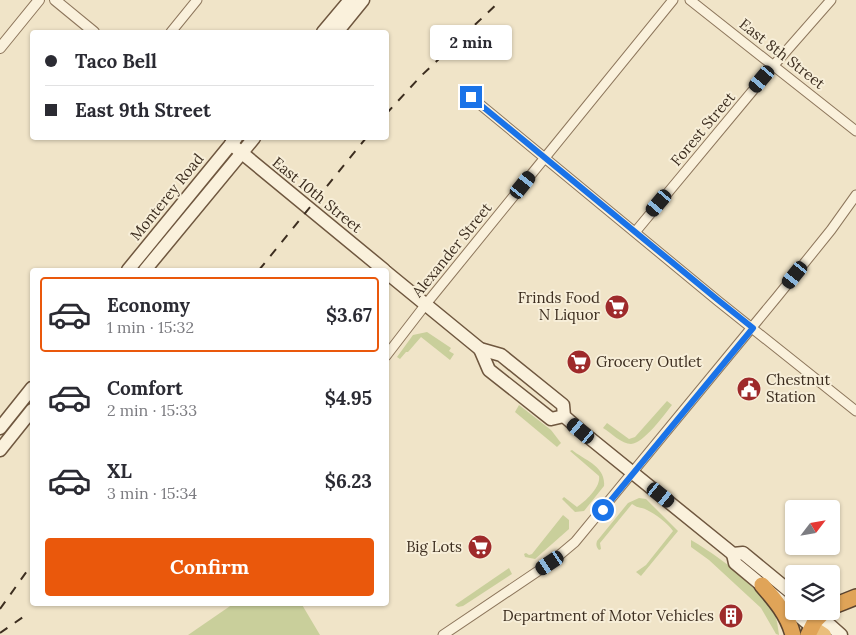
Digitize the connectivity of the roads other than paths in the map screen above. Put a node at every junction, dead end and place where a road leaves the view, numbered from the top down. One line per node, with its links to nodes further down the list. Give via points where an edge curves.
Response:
1 (40, 0): 12 (street)
2 (55, 0): 8 (street)
3 (197, 0): 9 (street)
4 (673, 0): 19 (street, Alexander Street)
5 (690, 0): 13 (street, East 8th Street)
6 (831, 0): 13 (street, Forest Street)
7 (353, 2): 10 (main road); 11 (main road)
8 (92, 30)
9 (172, 30)
10 (325, 30)
11 (337, 30)
12 (0, 48)
13 (774, 65): 15 (street, East 8th Street); 21 (street, Forest Street)
14 (471, 97): 19 (street)
15 (856, 131)
16 (230, 140): 18 (main road, East 10th Street); 22 (main road, Monterey Road)
17 (252, 140): 18 (main road, Monterey Road)
18 (241, 153): 23 (main road, Monterey Road); 24 (main road, East 10th Street)
19 (545, 158): 21 (street); 26 (street, Alexander Street)
20 (856, 195): 27 (street)
21 (636, 231): 27 (street)
22 (130, 268)
23 (147, 268)
24 (381, 268)
25 (389, 274): 26 (main road, East 10th Street)
26 (426, 304): 28 (main road, East 10th Street); 29 (street, Alexander Street)
27 (753, 328): 31 (street); 36 (street)
28 (480, 348): 33 (main road, East 10th Street, via 501,356 563,405); 33 (main road, East 10th Street, via 489,370 551,420)
29 (389, 352)
30 (30, 390): 34 (main road)
31 (856, 411)
32 (30, 412): 35 (main road)
33 (564, 416): 36 (main road, East 10th Street)
34 (2, 421)
35 (0, 450)
36 (633, 472): 37 (main road, East 10th Street); 44 (street, via 568,549)
37 (733, 554): 38 (main road, East 10th Street, via 735,563); 39 (main road, East 10th Street, via 742,553)
38 (762, 585): 41 (main road, East 10th Street); 45 (highway, via 780,606)
39 (785, 588)
40 (856, 597): 42 (highway)
41 (785, 599)
42 (840, 607)
43 (819, 620): 46 (main road, East 10th Street)
44 (443, 635)
45 (793, 635)
46 (841, 635)

